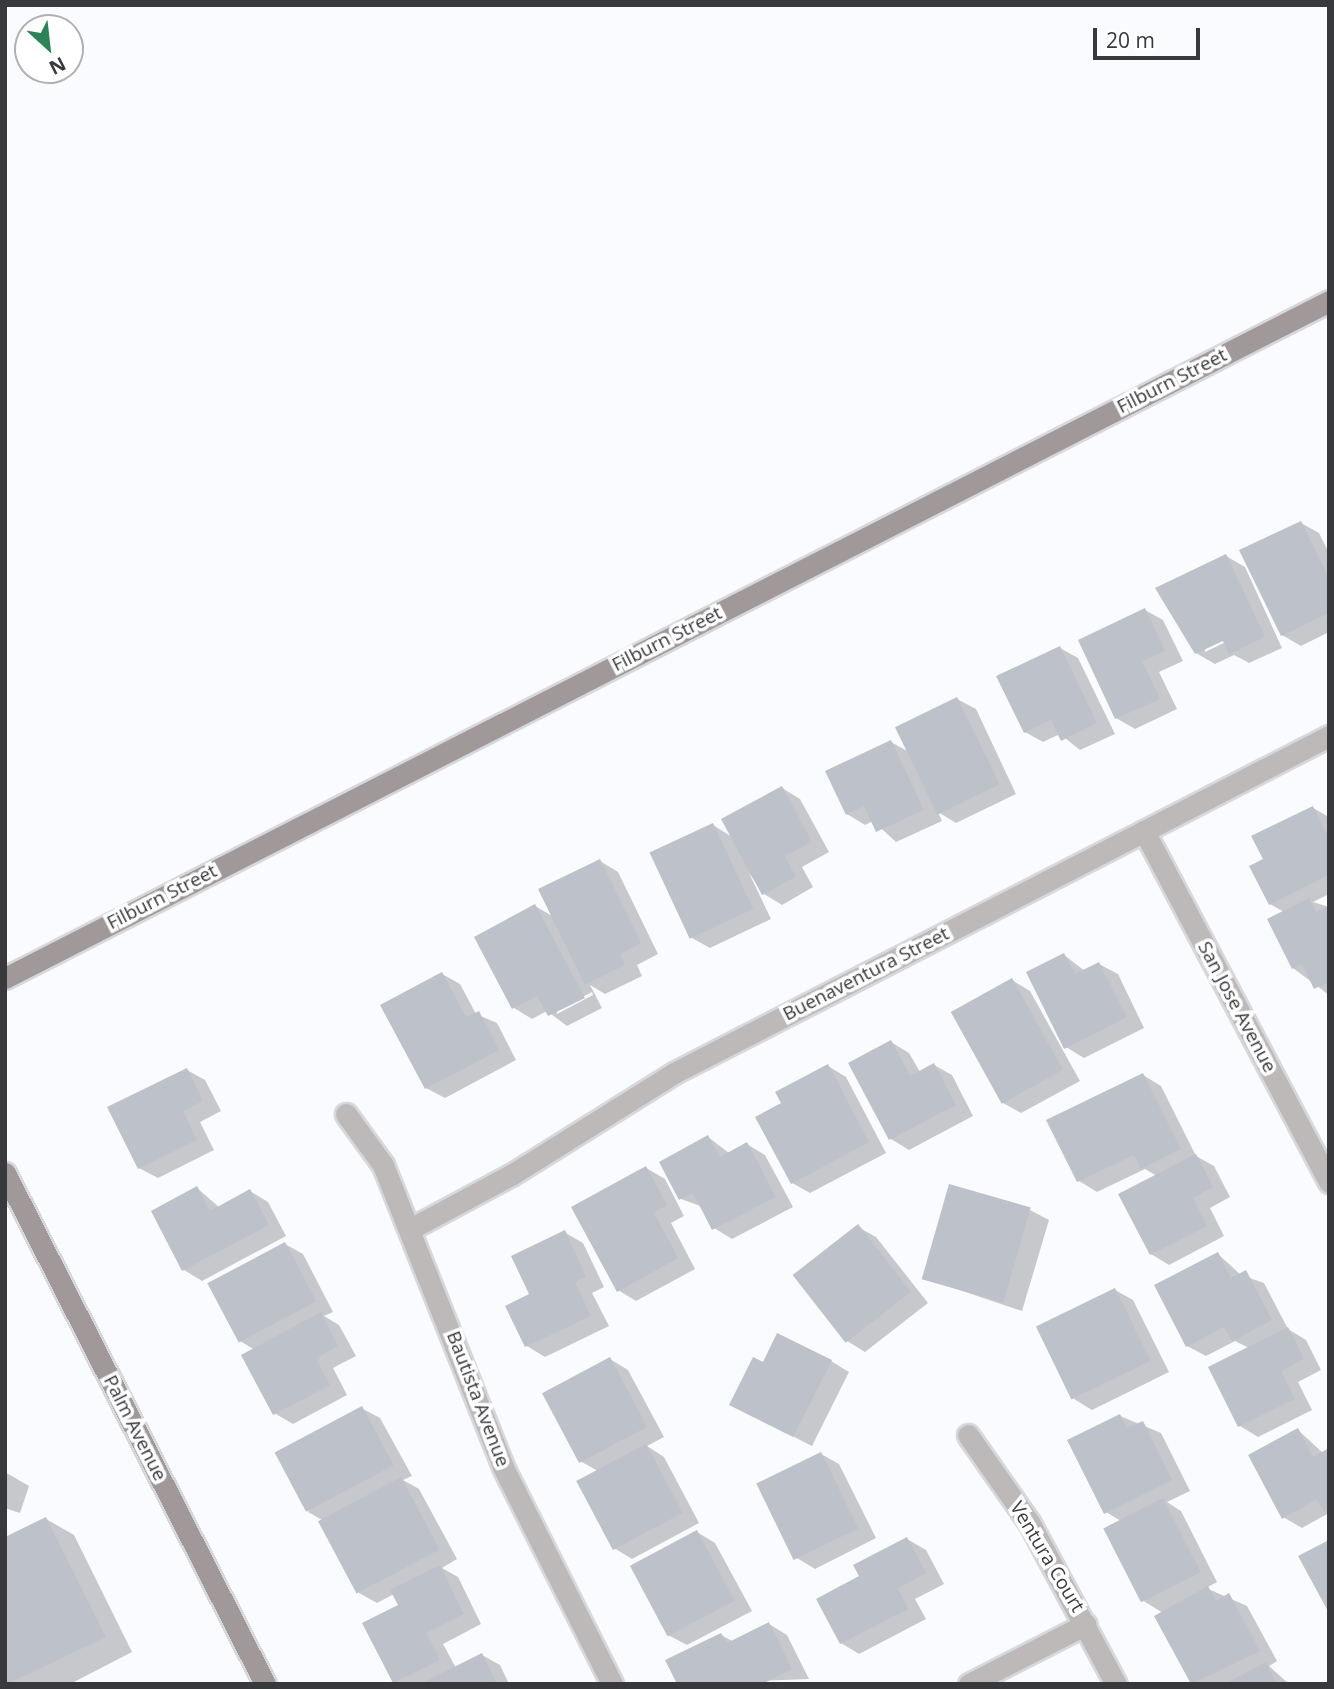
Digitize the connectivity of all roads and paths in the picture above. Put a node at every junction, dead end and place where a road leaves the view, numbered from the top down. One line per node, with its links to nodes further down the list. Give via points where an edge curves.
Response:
1 (1329, 301): 4 (street, Filburn Street)
2 (1329, 736): 3 (street, Buenaventura Street)
3 (1144, 831): 7 (street, San Jose Avenue); 8 (street, Buenaventura Street, via 674,1073 511,1175)
4 (5, 978)
5 (346, 1114): 8 (street, Bautista Avenue, via 383,1165)
6 (5, 1172): 11 (street, Palm Avenue)
7 (1329, 1182)
8 (412, 1228): 12 (street, Bautista Avenue, via 503,1466)
9 (968, 1435): 10 (street, Ventura Court, via 1028,1522)
10 (1086, 1624): 13 (street); 14 (street, Ventura Court)
11 (265, 1684)
12 (612, 1684)
13 (969, 1684)
14 (1116, 1684)

